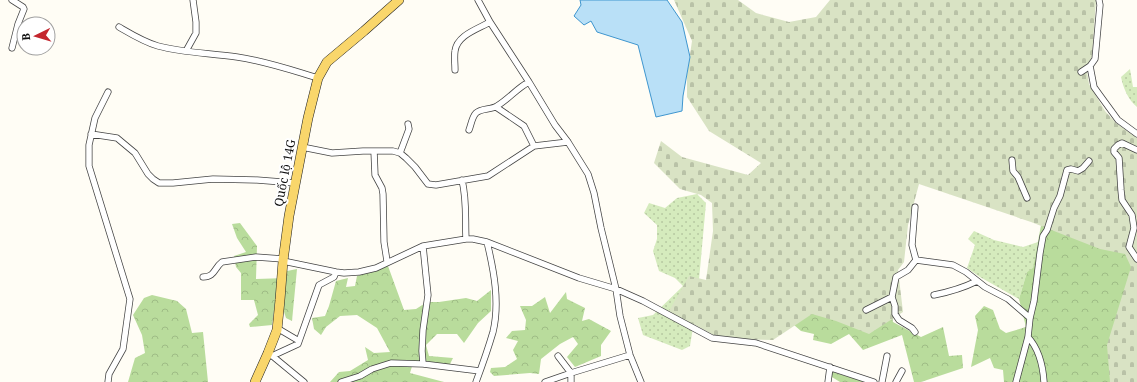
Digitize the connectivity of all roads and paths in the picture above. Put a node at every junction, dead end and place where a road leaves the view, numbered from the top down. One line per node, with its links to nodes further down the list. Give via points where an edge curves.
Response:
1 (12, 0): 8 (street, via 24,9)
2 (193, 0): 9 (street, via 196,33)
3 (399, 0): 13 (main road, Quốc lộ 14G, via 327,62)
4 (478, 0): 6 (street)
5 (1099, 0): 10 (street, via 1095,59)
6 (490, 22): 11 (street, via 459,41 455,50); 14 (street)
7 (119, 27): 9 (street, via 156,46)
8 (12, 48)
9 (186, 51): 13 (street, via 238,57)
10 (1090, 66): 12 (street); 20 (street, via 1094,87 1118,120)
11 (455, 70)
12 (1081, 72)
13 (318, 78): 23 (main road, Quốc lộ 14G)
14 (529, 82): 16 (street); 21 (street, via 555,126)
15 (108, 92): 19 (street, via 95,118)
16 (496, 107): 18 (street, via 477,112); 22 (street, via 524,126)
17 (408, 124): 26 (street, via 409,129)
18 (469, 130)
19 (91, 134): 30 (street, via 117,138 135,152 148,174 159,183 213,179); 61 (street, via 89,166 130,299 123,349 109,374)
20 (1137, 134)
21 (568, 142): 22 (street); 43 (street, via 588,174)
22 (534, 146): 29 (street, via 488,176)
23 (302, 148): 25 (street, via 332,153); 30 (main road, Quốc lộ 14G)
24 (1137, 150): 36 (street, via 1122,143 1114,149 1119,158 1122,200 1132,215 1134,228 1129,247)
25 (374, 151): 26 (street); 39 (street, via 375,175 383,194)
26 (400, 153): 29 (street, via 428,184)
27 (1012, 160): 31 (street, via 1013,171)
28 (1089, 161): 47 (street, via 1078,171 1067,170 1044,236)
29 (462, 180): 33 (street)
30 (295, 183): 37 (main road, Quốc lộ 14G)
31 (1027, 198)
32 (915, 207): 38 (street, via 912,245)
33 (466, 239): 34 (street); 35 (street)
34 (487, 242): 43 (street, via 579,278); 59 (street, via 496,287 495,316)
35 (423, 246): 39 (street); 56 (street, via 428,295 423,330)
36 (1137, 259)
37 (283, 260): 40 (street); 41 (street, via 256,257 222,262 214,273); 48 (main road, Quốc lộ 14G)
38 (916, 260): 42 (street, via 953,265); 45 (street, via 908,270 896,277)
39 (387, 261): 40 (street, via 376,268 359,272)
40 (336, 272): 51 (street, via 334,277 319,285)
41 (203, 277)
42 (977, 281): 44 (street, via 963,288); 47 (street, via 1008,299)
43 (616, 289): 53 (street); 57 (street, via 712,338 756,343)
44 (934, 295)
45 (892, 297): 46 (street); 49 (street, via 896,317)
46 (866, 310)
47 (1030, 318): 50 (street)
48 (277, 328): 51 (street); 52 (main road, Quốc lộ 14G)
49 (916, 332)
50 (1028, 337): 73 (street); 74 (street, via 1040,358)
51 (299, 341): 52 (street, via 298,344)
52 (270, 354): 62 (main road, Quốc lộ 14G); 63 (street)
53 (630, 355): 60 (street); 68 (street)
54 (558, 356): 60 (street)
55 (887, 356): 71 (street)
56 (423, 364): 59 (street); 64 (street, via 391,363)
57 (830, 367): 69 (street); 70 (street)
58 (902, 371): 72 (street)
59 (480, 372): 65 (street)
60 (571, 373): 66 (street); 67 (street)
61 (108, 382)
62 (255, 382)
63 (304, 382)
64 (341, 382)
65 (476, 382)
66 (545, 382)
67 (571, 382)
68 (641, 382)
69 (828, 382)
70 (874, 382)
71 (882, 382)
72 (896, 382)
73 (1016, 382)
74 (1044, 382)

